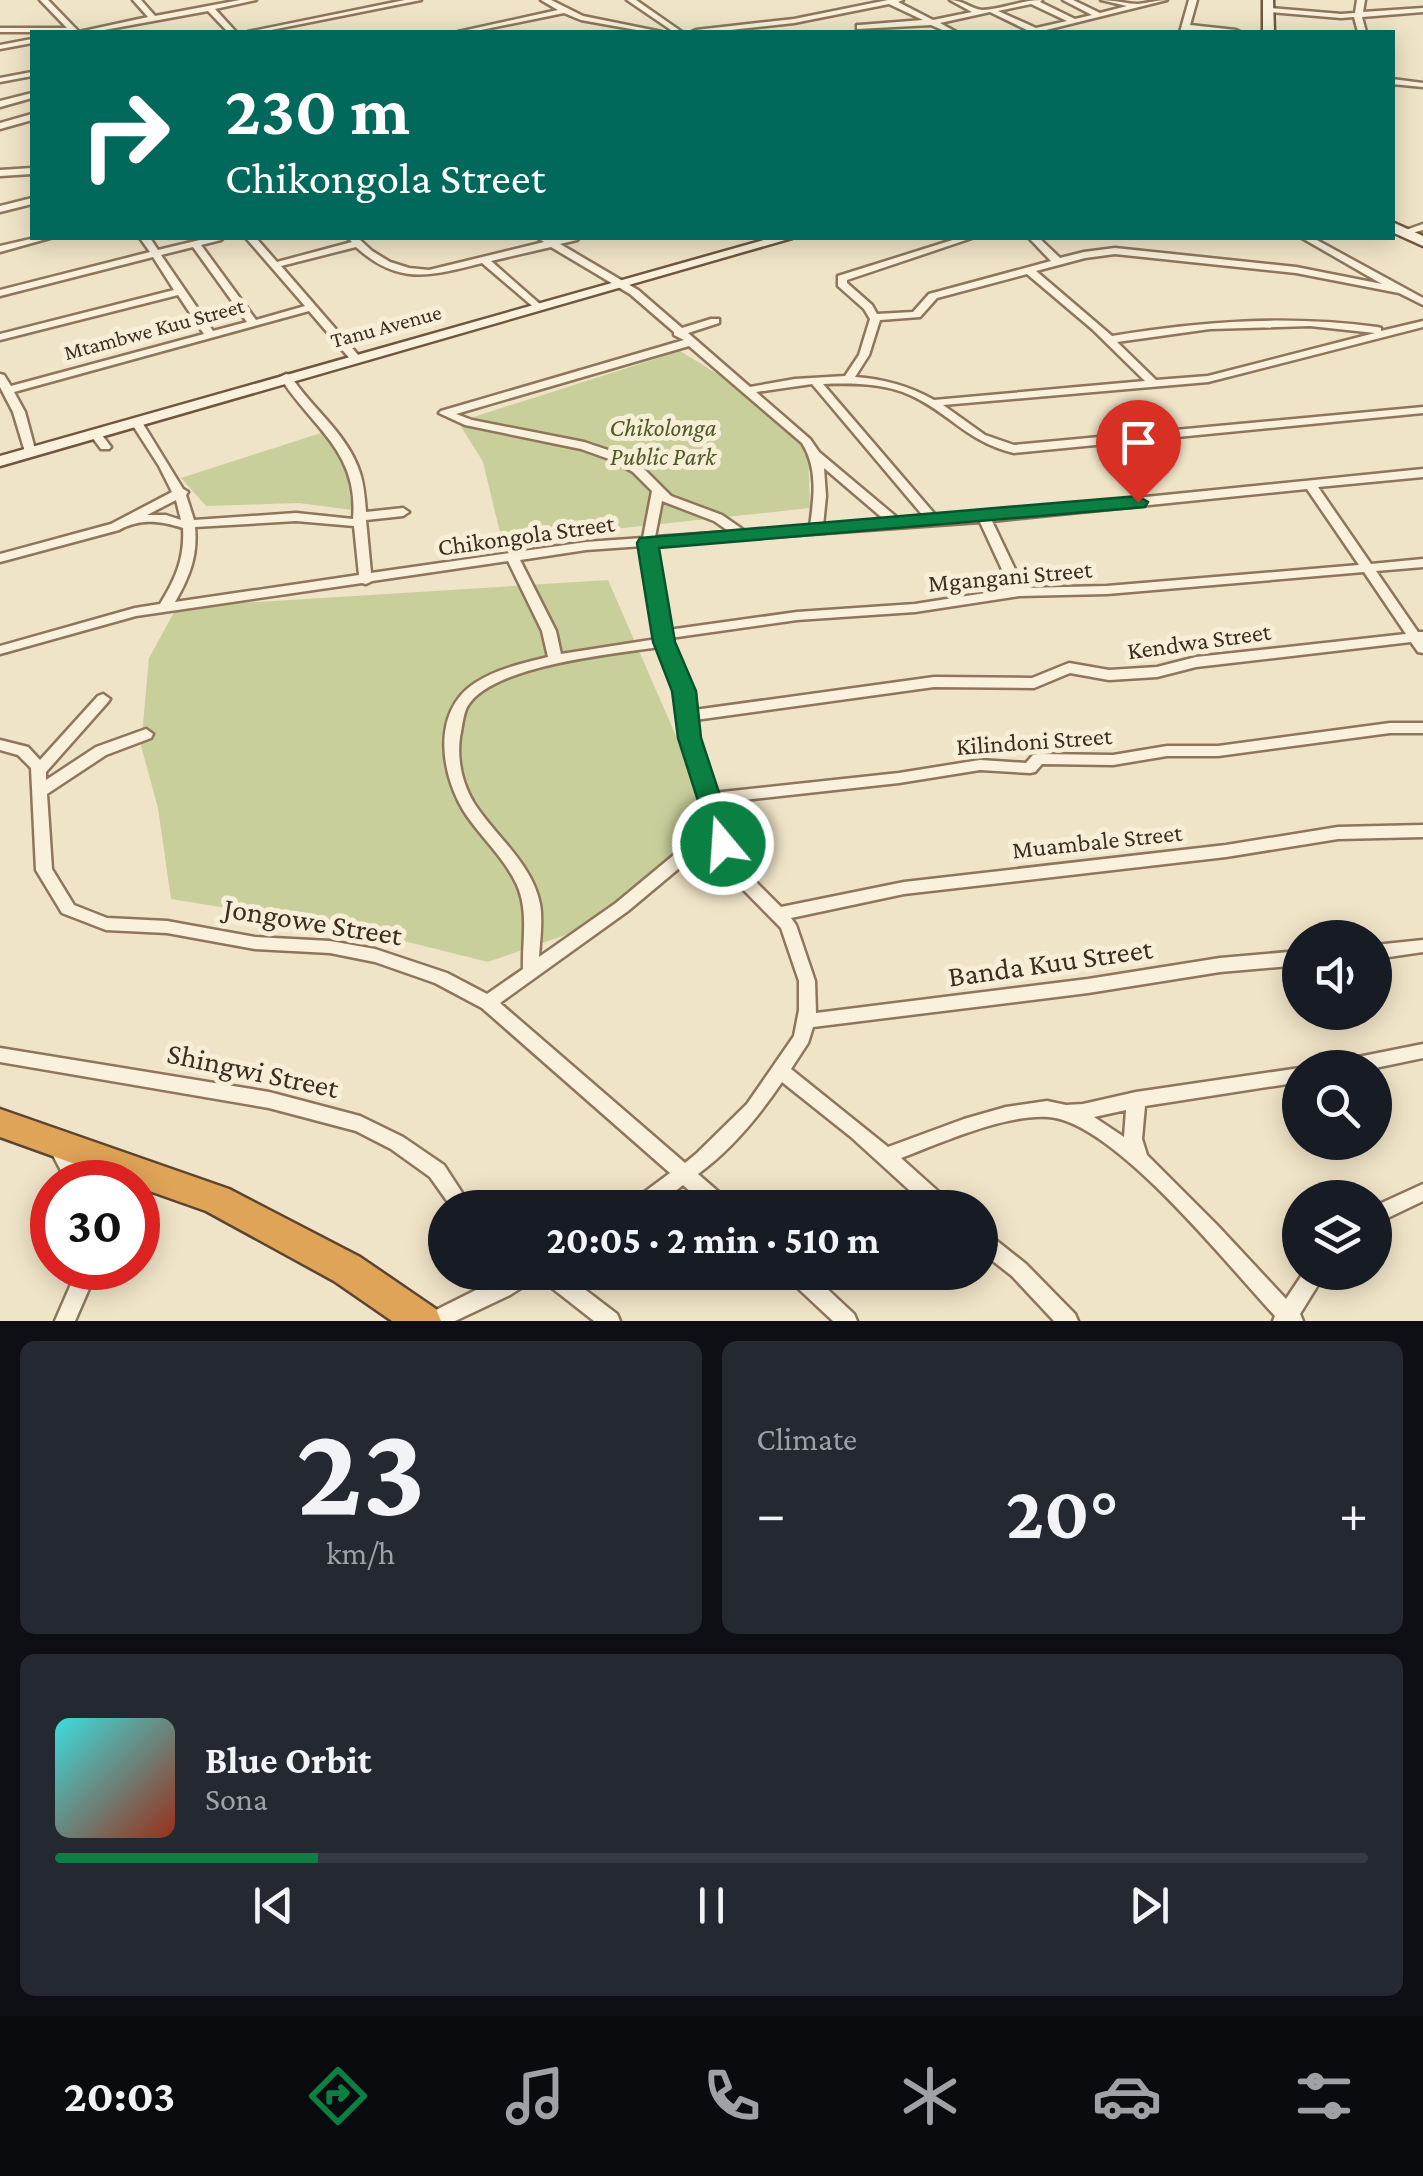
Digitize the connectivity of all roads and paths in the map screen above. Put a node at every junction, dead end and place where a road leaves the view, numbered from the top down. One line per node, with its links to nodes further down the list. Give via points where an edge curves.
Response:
1 (44, 0): 28 (street)
2 (137, 0): 27 (street)
3 (252, 0): 19 (street)
4 (418, 0): 15 (street)
5 (545, 0): 20 (street)
6 (631, 0): 42 (street)
7 (954, 0): 23 (street)
8 (1067, 0): 26 (street)
9 (1105, 0): 18 (street)
10 (1163, 0): 18 (street)
11 (1193, 0): 48 (street)
12 (1361, 0): 25 (street)
13 (894, 1): 22 (street); 24 (street)
14 (1035, 1): 16 (street); 30 (street)
15 (390, 2): 34 (street)
16 (992, 5): 23 (street); 46 (street)
17 (1269, 5): 25 (street)
18 (1142, 6): 26 (street)
19 (210, 8): 27 (street); 38 (street)
20 (562, 10): 31 (street); 41 (street)
21 (1423, 10): 25 (street)
22 (913, 12): 29 (street); 32 (street); 32 (street, via 877,14)
23 (979, 12): 29 (street)
24 (835, 14): 33 (street); 43 (street)
25 (1362, 14): 49 (street)
26 (1102, 16): 30 (street)
27 (153, 18): 37 (street)
28 (64, 21): 35 (street); 36 (street)
29 (934, 22): 32 (street); 45 (street)
30 (1076, 22): 47 (street)
31 (498, 24): 39 (street); 40 (street)
32 (904, 24): 33 (street)
33 (860, 27): 44 (street)
34 (293, 29)
35 (42, 30)
36 (73, 30)
37 (94, 30)
38 (230, 30)
39 (471, 30)
40 (511, 30)
41 (645, 30)
42 (675, 30)
43 (711, 30)
44 (866, 30)
45 (948, 30)
46 (1029, 30)
47 (1041, 30)
48 (1182, 30)
49 (1361, 30)
50 (30, 31): 51 (street)
51 (0, 34)
52 (30, 41): 53 (street)
53 (0, 48)
54 (30, 74): 55 (street)
55 (0, 80)
56 (1395, 82): 57 (street)
57 (1423, 85)
58 (30, 96): 59 (street)
59 (0, 104)
60 (30, 118): 61 (street)
61 (0, 126)
62 (30, 171): 63 (street)
63 (0, 173)
64 (30, 202): 65 (street)
65 (0, 209)
66 (1423, 228): 67 (street)
67 (1399, 229): 78 (street)
68 (37, 240): 80 (street)
69 (146, 240): 81 (street)
70 (210, 240): 79 (street)
71 (253, 240): 84 (street)
72 (355, 240): 82 (street, via 388,264 416,273); 84 (street)
73 (548, 240): 82 (street); 86 (street)
74 (772, 240): 86 (street, Tanu Avenue)
75 (960, 240): 93 (street, via 842,278)
76 (1036, 240): 83 (street)
77 (1311, 240): 87 (street)
78 (1423, 242)
79 (194, 244): 81 (street); 95 (street)
80 (0, 249)
81 (156, 254): 88 (street); 89 (street)
82 (485, 261): 91 (street)
83 (1058, 262): 85 (street); 87 (street, via 1127,252 1296,270)
84 (275, 265): 92 (street)
85 (1029, 270): 93 (street, via 933,296 916,314); 101 (street)
86 (622, 284): 91 (street, Tanu Avenue); 98 (street)
87 (1405, 291): 90 (street)
88 (182, 292): 99 (street); 100 (street)
89 (0, 293)
90 (1423, 302)
91 (537, 307): 103 (street, Tanu Avenue)
92 (310, 308): 95 (street, Mtambwe Kuu Street); 103 (street)
93 (874, 317): 107 (street)
94 (716, 321): 98 (street)
95 (252, 322): 99 (street, Mtambwe Kuu Street)
96 (1423, 324): 97 (street)
97 (1388, 332): 101 (street, via 1264,321); 108 (street, via 1228,375)
98 (678, 333): 102 (street)
99 (209, 334): 109 (street, Mtambwe Kuu Street)
100 (0, 337)
101 (1110, 340): 108 (street)
102 (690, 342): 110 (street); 120 (street, via 441,414 606,453 637,470)
103 (355, 358): 105 (street, Tanu Avenue)
104 (0, 377): 109 (street)
105 (286, 377): 113 (street, Tanu Avenue); 123 (street, via 345,451)
106 (815, 380): 107 (street); 110 (street); 124 (street)
107 (848, 380): 111 (street)
108 (1152, 382): 111 (street)
109 (10, 390): 114 (street)
110 (749, 390): 115 (street)
111 (933, 403): 112 (street, via 980,438 1014,449)
112 (1423, 410)
113 (136, 421): 114 (street, Tanu Avenue, via 100,440); 119 (street)
114 (30, 453): 116 (street, Tanu Avenue)
115 (816, 455): 126 (street); 128 (street)
116 (0, 461)
117 (1423, 473): 118 (street, Chikongola Street)
118 (1309, 483): 122 (street, Chikongola Street); 134 (street)
119 (182, 492): 125 (street); 127 (street)
120 (657, 492): 129 (street); 130 (street)
121 (403, 512): 123 (street)
122 (984, 518): 124 (street, Chikongola Street); 136 (street)
123 (358, 520): 127 (street, via 296,516); 135 (street)
124 (934, 521): 126 (street, Chikongola Street)
125 (125, 522): 127 (street, via 154,518); 131 (street)
126 (897, 524): 128 (street, Chikongola Street)
127 (189, 525): 137 (street, via 189,561)
128 (816, 530): 129 (street, Chikongola Street)
129 (743, 535): 130 (street, Chikongola Street)
130 (648, 543): 132 (street, Chikongola Street); 138 (street)
131 (0, 558)
132 (514, 560): 135 (street, Chikongola Street); 141 (street)
133 (1423, 563): 134 (street, Mgangani Street)
134 (1366, 568): 136 (street, Mgangani Street); 139 (street)
135 (366, 580): 137 (street, Chikongola Street)
136 (1020, 592): 138 (street, Mgangani Street, via 822,613)
137 (165, 607): 140 (street, Chikongola Street)
138 (663, 639): 141 (street, Mgangani Street); 143 (street)
139 (1420, 641): 143 (street, Kendwa Street, via 1196,662 1156,672 1108,675 1069,668 1034,683 934,682)
140 (0, 650)
141 (556, 659): 156 (street, Mgangani Street, via 471,694 460,708 452,744 464,800 530,895)
142 (103, 699): 147 (street)
143 (687, 716): 149 (street)
144 (1423, 728): 149 (street, Kilindoni Street, via 1098,761 1038,759 1014,770 980,764)
145 (146, 734): 148 (street, via 101,752)
146 (0, 746): 147 (street, via 23,752)
147 (39, 770): 148 (street, Jongowe Street)
148 (40, 792): 157 (street, Jongowe Street, via 44,870 68,909 106,924 375,956)
149 (708, 798): 150 (street)
150 (718, 828): 152 (street, via 733,870); 156 (street, via 622,907)
151 (1420, 834): 152 (street, Muambale Street, via 1338,833 904,888)
152 (778, 914): 158 (street, via 807,980)
153 (1423, 946): 154 (street)
154 (1392, 950)
155 (1282, 960): 158 (street, Banda Kuu Street)
156 (531, 969): 157 (street)
157 (488, 1002): 171 (street, Jongowe Street)
158 (808, 1020): 162 (street)
159 (1423, 1051): 161 (street)
160 (0, 1055): 172 (street, Shingwi Street, via 268,1100 360,1124 437,1172)
161 (1392, 1057)
162 (780, 1071): 168 (street); 171 (street, via 752,1110)
163 (1282, 1079): 164 (street)
164 (1136, 1100): 165 (street, via 1083,1112); 169 (street)
165 (1051, 1108): 168 (street); 169 (street, via 1106,1132)
166 (0, 1124): 167 (highway)
167 (55, 1142): 170 (street); 186 (highway, via 217,1200 347,1268)
168 (885, 1156): 175 (street)
169 (1138, 1157): 184 (street)
170 (65, 1160)
171 (685, 1173): 173 (street); 174 (street, Jongowe Street)
172 (450, 1190)
173 (662, 1190)
174 (703, 1190)
175 (922, 1190)
176 (1423, 1192): 177 (street)
177 (1392, 1207)
178 (998, 1254): 190 (street)
179 (78, 1290): 185 (street)
180 (482, 1290): 187 (street)
181 (570, 1290): 188 (street)
182 (813, 1290): 189 (street)
183 (1306, 1290): 184 (street)
184 (1288, 1320)
185 (65, 1321)
186 (423, 1321)
187 (435, 1321)
188 (610, 1321)
189 (846, 1321)
190 (1068, 1321)

